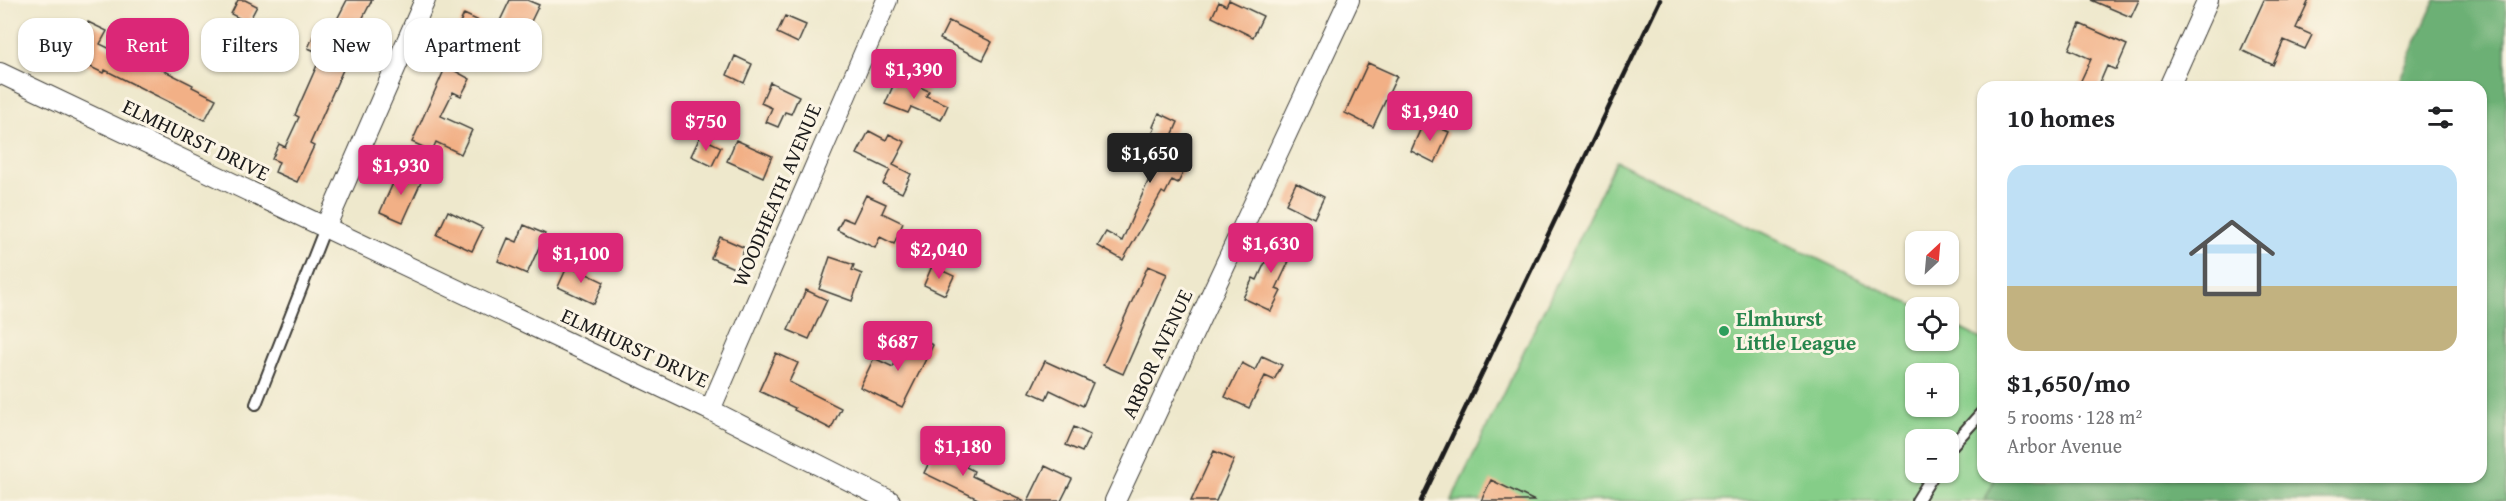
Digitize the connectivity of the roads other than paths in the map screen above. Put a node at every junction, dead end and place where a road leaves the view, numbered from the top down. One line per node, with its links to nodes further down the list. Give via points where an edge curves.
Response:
1 (425, 0): 7 (street)
2 (887, 0): 9 (street, WOODHEATH AVENUE)
3 (1349, 0): 14 (street, ARBOR AVENUE)
4 (2208, 0): 6 (street)
5 (0, 73): 7 (street, ELMHURST DRIVE)
6 (2172, 81)
7 (325, 228): 8 (lane); 9 (street, ELMHURST DRIVE)
8 (256, 404)
9 (710, 410): 13 (street, ELMHURST DRIVE)
10 (1977, 418): 11 (lane)
11 (1959, 438)
12 (1928, 483): 15 (lane)
13 (890, 501)
14 (1115, 501)
15 (1917, 501)

